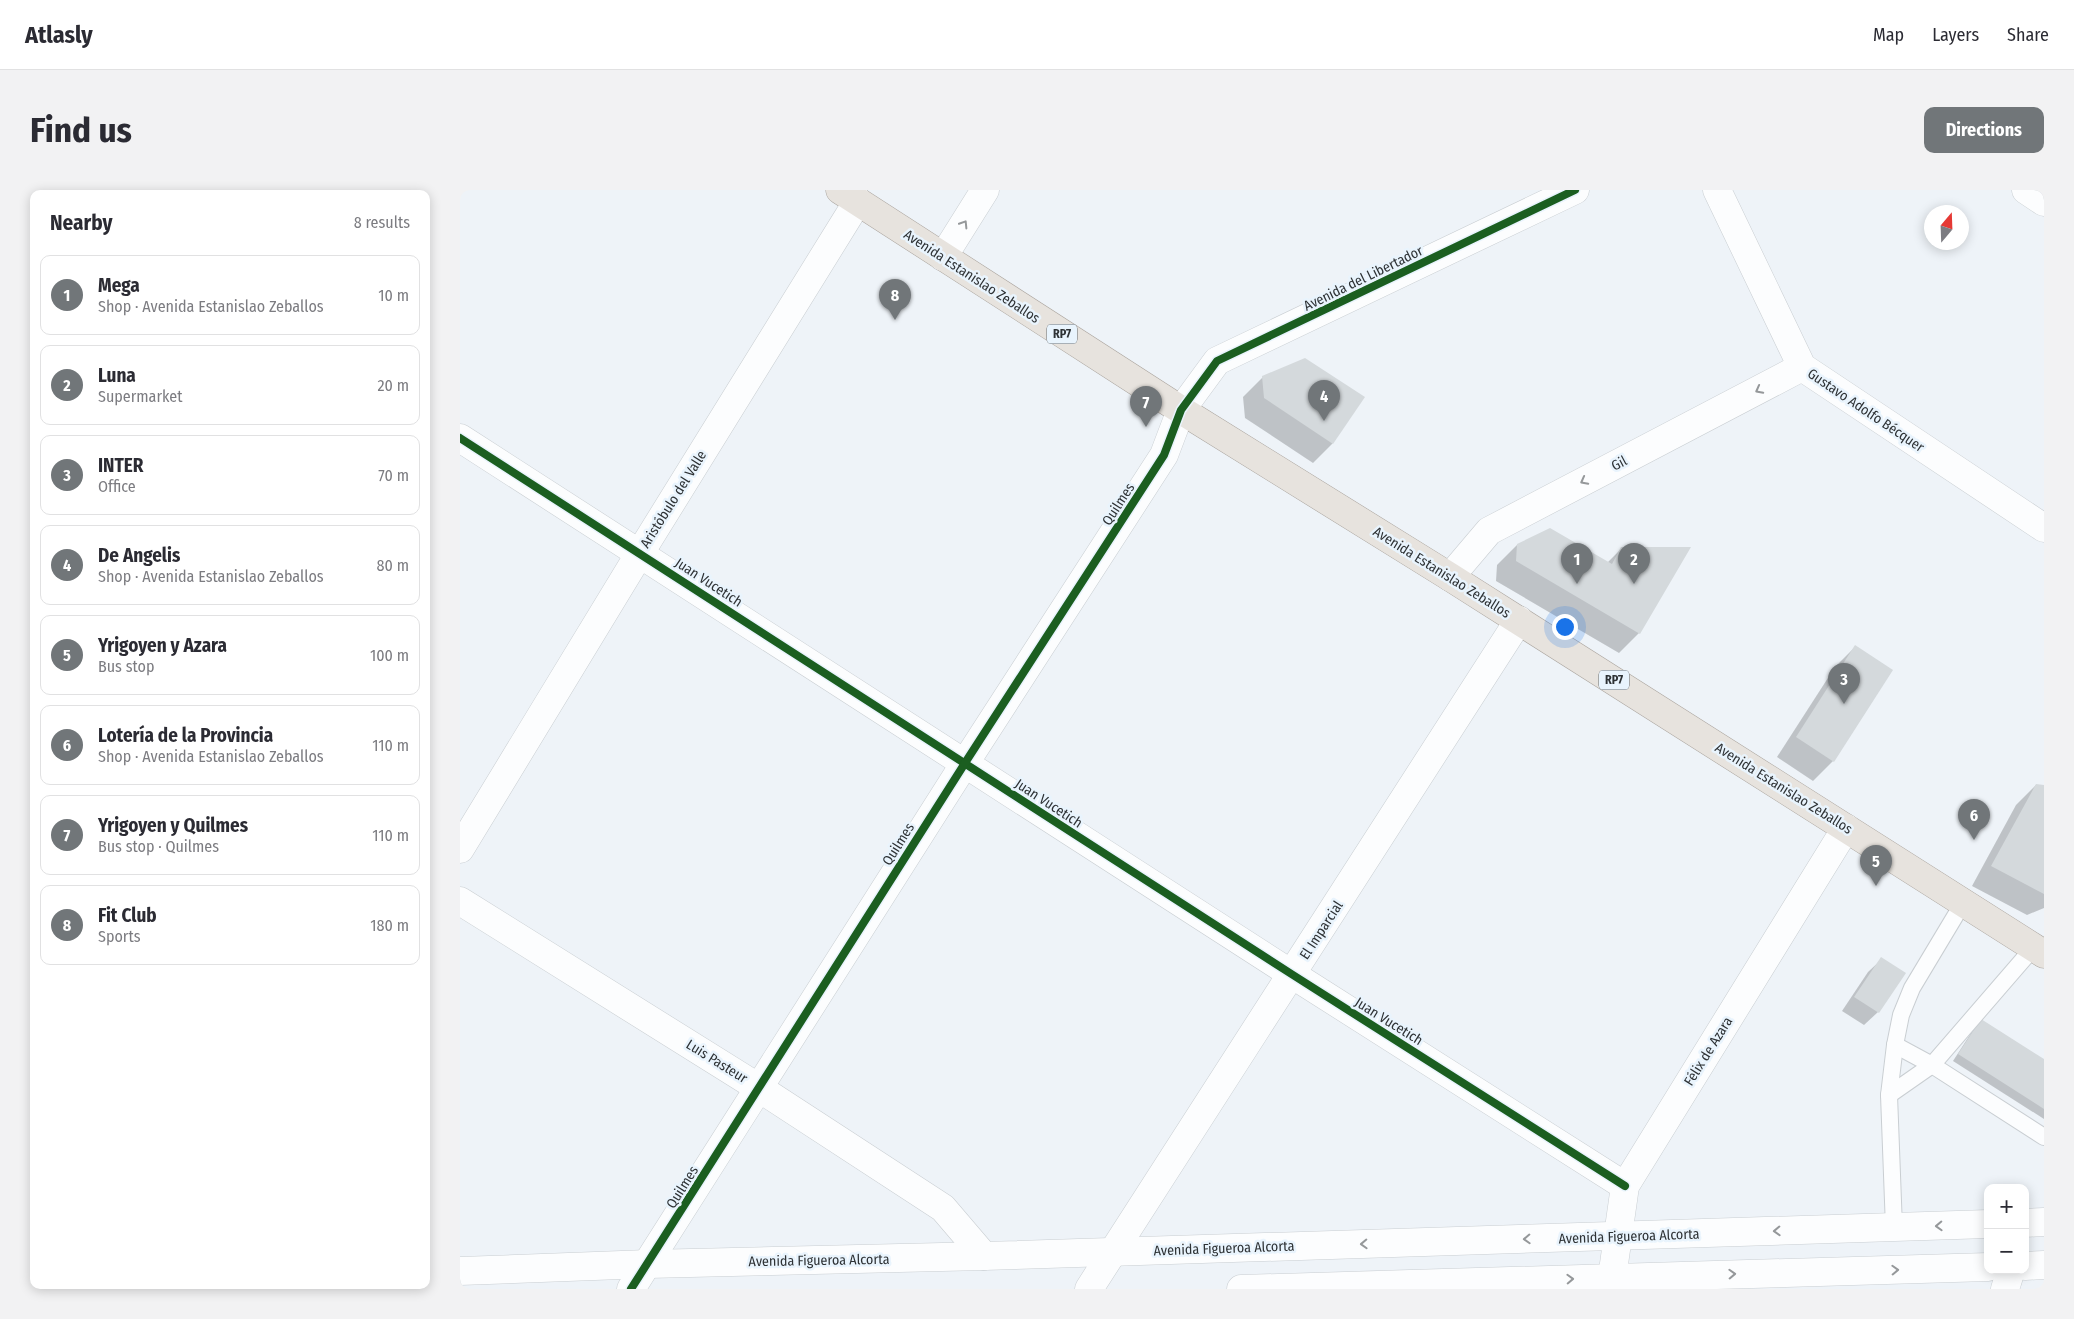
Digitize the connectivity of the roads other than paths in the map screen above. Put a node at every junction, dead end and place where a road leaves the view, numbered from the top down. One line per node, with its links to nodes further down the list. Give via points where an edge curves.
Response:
1 (985, 190): 7 (street, one-way to 1)
2 (1575, 190): 9 (street, Avenida del Libertador, via 1217,362)
3 (1716, 190): 8 (street, Gustavo Adolfo Bécquer)
4 (2026, 190): 6 (street)
5 (849, 196): 7 (main road, Avenida Estanislao Zeballos / RP7); 12 (street, Aristóbulo del Valle)
6 (2044, 202)
7 (943, 257): 9 (main road, Avenida Estanislao Zeballos / RP7)
8 (1802, 367): 11 (street, Gustavo Adolfo Bécquer); 13 (street, Gil, one-way to 13, via 1488,531)
9 (1181, 410): 13 (main road, Avenida Estanislao Zeballos / RP7); 15 (street, Quilmes, via 1164,454)
10 (460, 438): 12 (street, Juan Vucetich)
11 (2044, 528)
12 (640, 552): 15 (street, Juan Vucetich); 17 (street, Aristóbulo del Valle)
13 (1450, 577): 14 (main road, Avenida Estanislao Zeballos / RP7)
14 (1519, 620): 16 (main road, Avenida Estanislao Zeballos / RP7); 21 (street, El Imparcial)
15 (965, 763): 21 (street, Juan Vucetich); 24 (street, Quilmes)
16 (1846, 828): 19 (main road, Avenida Estanislao Zeballos / RP7); 27 (street, Félix de Azara)
17 (460, 849)
18 (460, 901): 24 (street, Luis Pasteur)
19 (1963, 903): 20 (main road, Avenida Estanislao Zeballos / RP7); 22 (lane, via 1912,988 1901,1014)
20 (2039, 950): 23 (lane)
21 (1292, 975): 27 (street, Juan Vucetich); 33 (street, El Imparcial)
22 (1895, 1045): 23 (lane); 25 (lane)
23 (1932, 1065): 25 (lane); 26 (lane)
24 (759, 1088): 34 (street, Luis Pasteur, via 943,1208); 35 (street, Quilmes)
25 (1889, 1094): 31 (lane)
26 (2044, 1137)
27 (1625, 1186): 32 (street, Félix de Azara)
28 (2044, 1222): 29 (street)
29 (2029, 1223)
30 (1984, 1224): 31 (street, Avenida Figueroa Alcorta, one-way to 31)
31 (1894, 1228): 32 (street, Avenida Figueroa Alcorta, one-way to 32)
32 (1618, 1236): 33 (street, Avenida Figueroa Alcorta, one-way to 33); 41 (street, Félix de Azara)
33 (1114, 1252): 34 (street, Avenida Figueroa Alcorta); 43 (street, El Imparcial)
34 (984, 1256): 35 (street, Avenida Figueroa Alcorta)
35 (648, 1264): 39 (street, Avenida Figueroa Alcorta); 42 (street, Quilmes)
36 (2044, 1265): 37 (street)
37 (2029, 1266)
38 (1984, 1267): 41 (street, one-way to 38)
39 (460, 1271)
40 (2010, 1274): 45 (street)
41 (1610, 1283): 44 (street, one-way to 41)
42 (631, 1289)
43 (1089, 1289)
44 (1241, 1289)
45 (2005, 1289)

